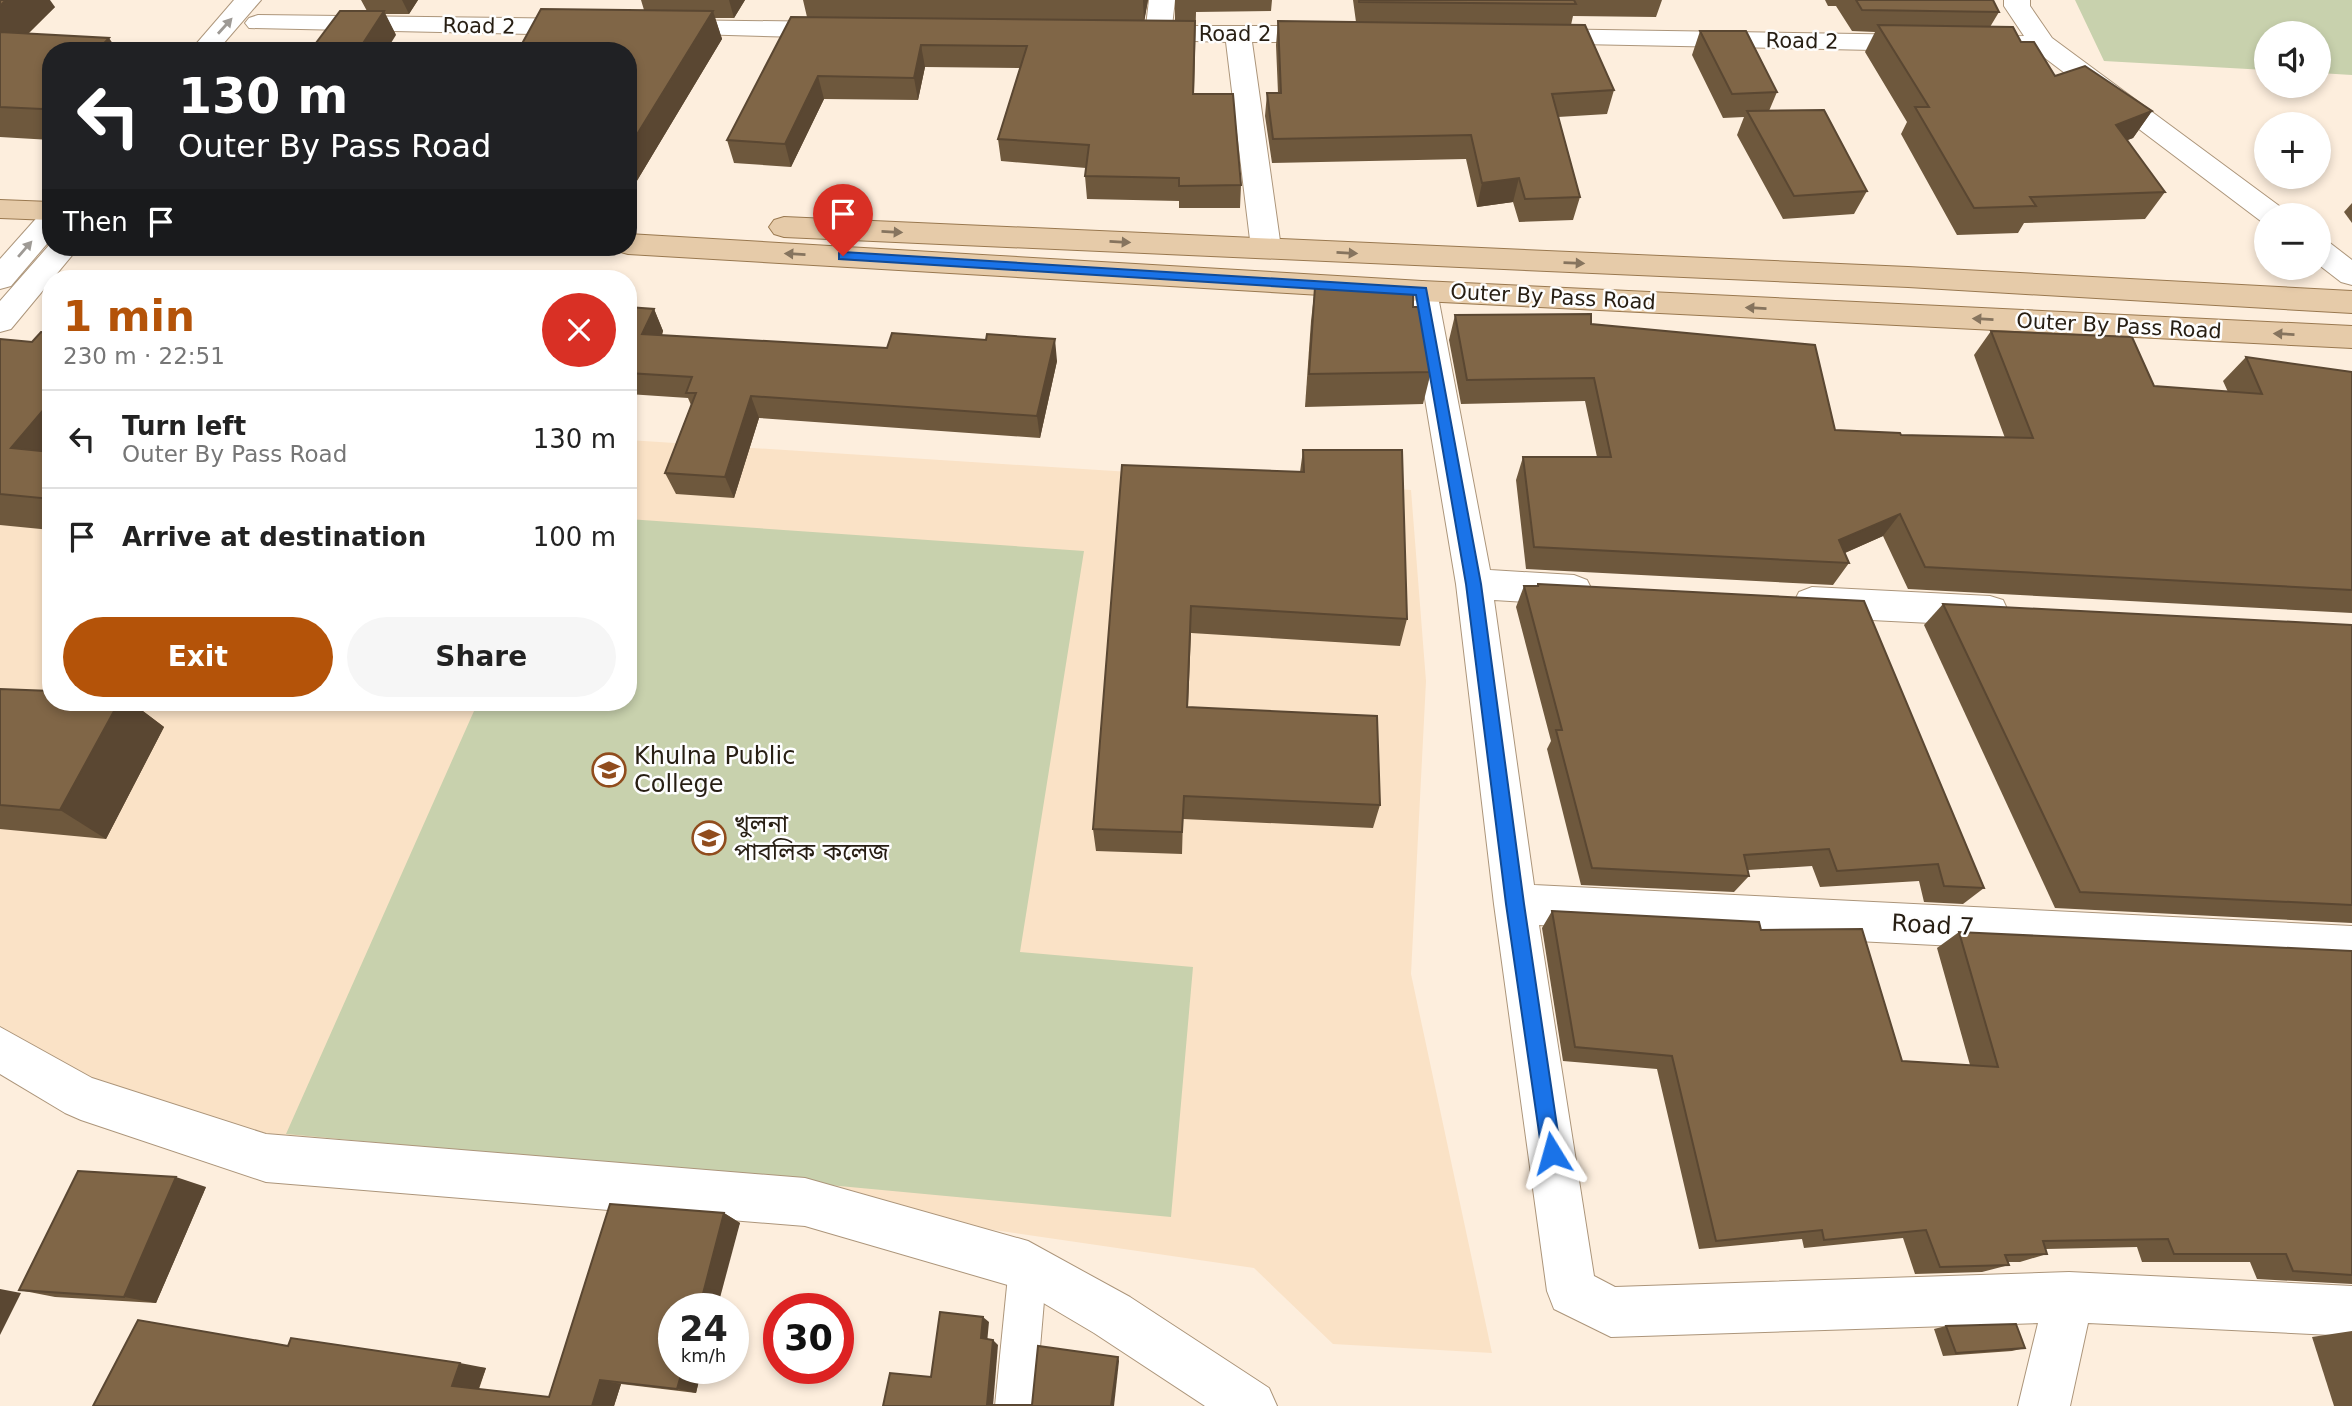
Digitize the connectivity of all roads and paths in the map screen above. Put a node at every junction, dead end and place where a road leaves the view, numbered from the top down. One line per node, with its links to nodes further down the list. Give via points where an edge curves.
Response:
1 (278, 0): 4 (street)
2 (1162, 0): 10 (street)
3 (2017, 0): 15 (street)
4 (253, 11): 5 (street, Road 2); 13 (street, one-way to 4); 14 (street)
5 (604, 27)
6 (646, 28): 7 (street)
7 (867, 31)
8 (1238, 33): 10 (street, Road 2); 11 (street, Road 2); 24 (street)
9 (1116, 34): 10 (street, Road 2)
10 (1158, 34)
11 (1349, 35)
12 (1515, 37): 15 (street, Road 2)
13 (214, 42)
14 (238, 42)
15 (2043, 44): 18 (street)
16 (0, 185): 17 (main road)
17 (42, 187)
18 (2256, 203)
19 (0, 209): 20 (main road)
20 (42, 211)
21 (637, 220): 24 (main road, Outer By Pass Road, one-way to 24)
22 (42, 230): 30 (street, one-way to 22)
23 (637, 245): 31 (main road, Outer By Pass Road, one-way to 23)
24 (1266, 248): 32 (main road, Outer By Pass Road, one-way to 32)
25 (56, 256): 27 (street)
26 (2331, 259): 29 (street)
27 (44, 270)
28 (42, 272): 33 (street)
29 (2352, 275)
30 (0, 279)
31 (1422, 291): 34 (main road, Outer By Pass Road, one-way to 31); 35 (street)
32 (2352, 302)
33 (0, 321)
34 (2352, 338)
35 (1474, 584): 36 (street); 39 (street)
36 (1613, 592)
37 (1780, 600): 38 (street)
38 (2017, 612)
39 (1515, 904): 40 (street, Road 7); 43 (street, via 1572,1291 1611,1312)
40 (2352, 946)
41 (0, 1049): 42 (street, via 81,1097 266,1158 806,1202)
42 (1028, 1266): 45 (lane); 46 (street)
43 (2069, 1297): 44 (street); 47 (street)
44 (2352, 1311)
45 (1015, 1406)
46 (1251, 1406)
47 (2044, 1406)

